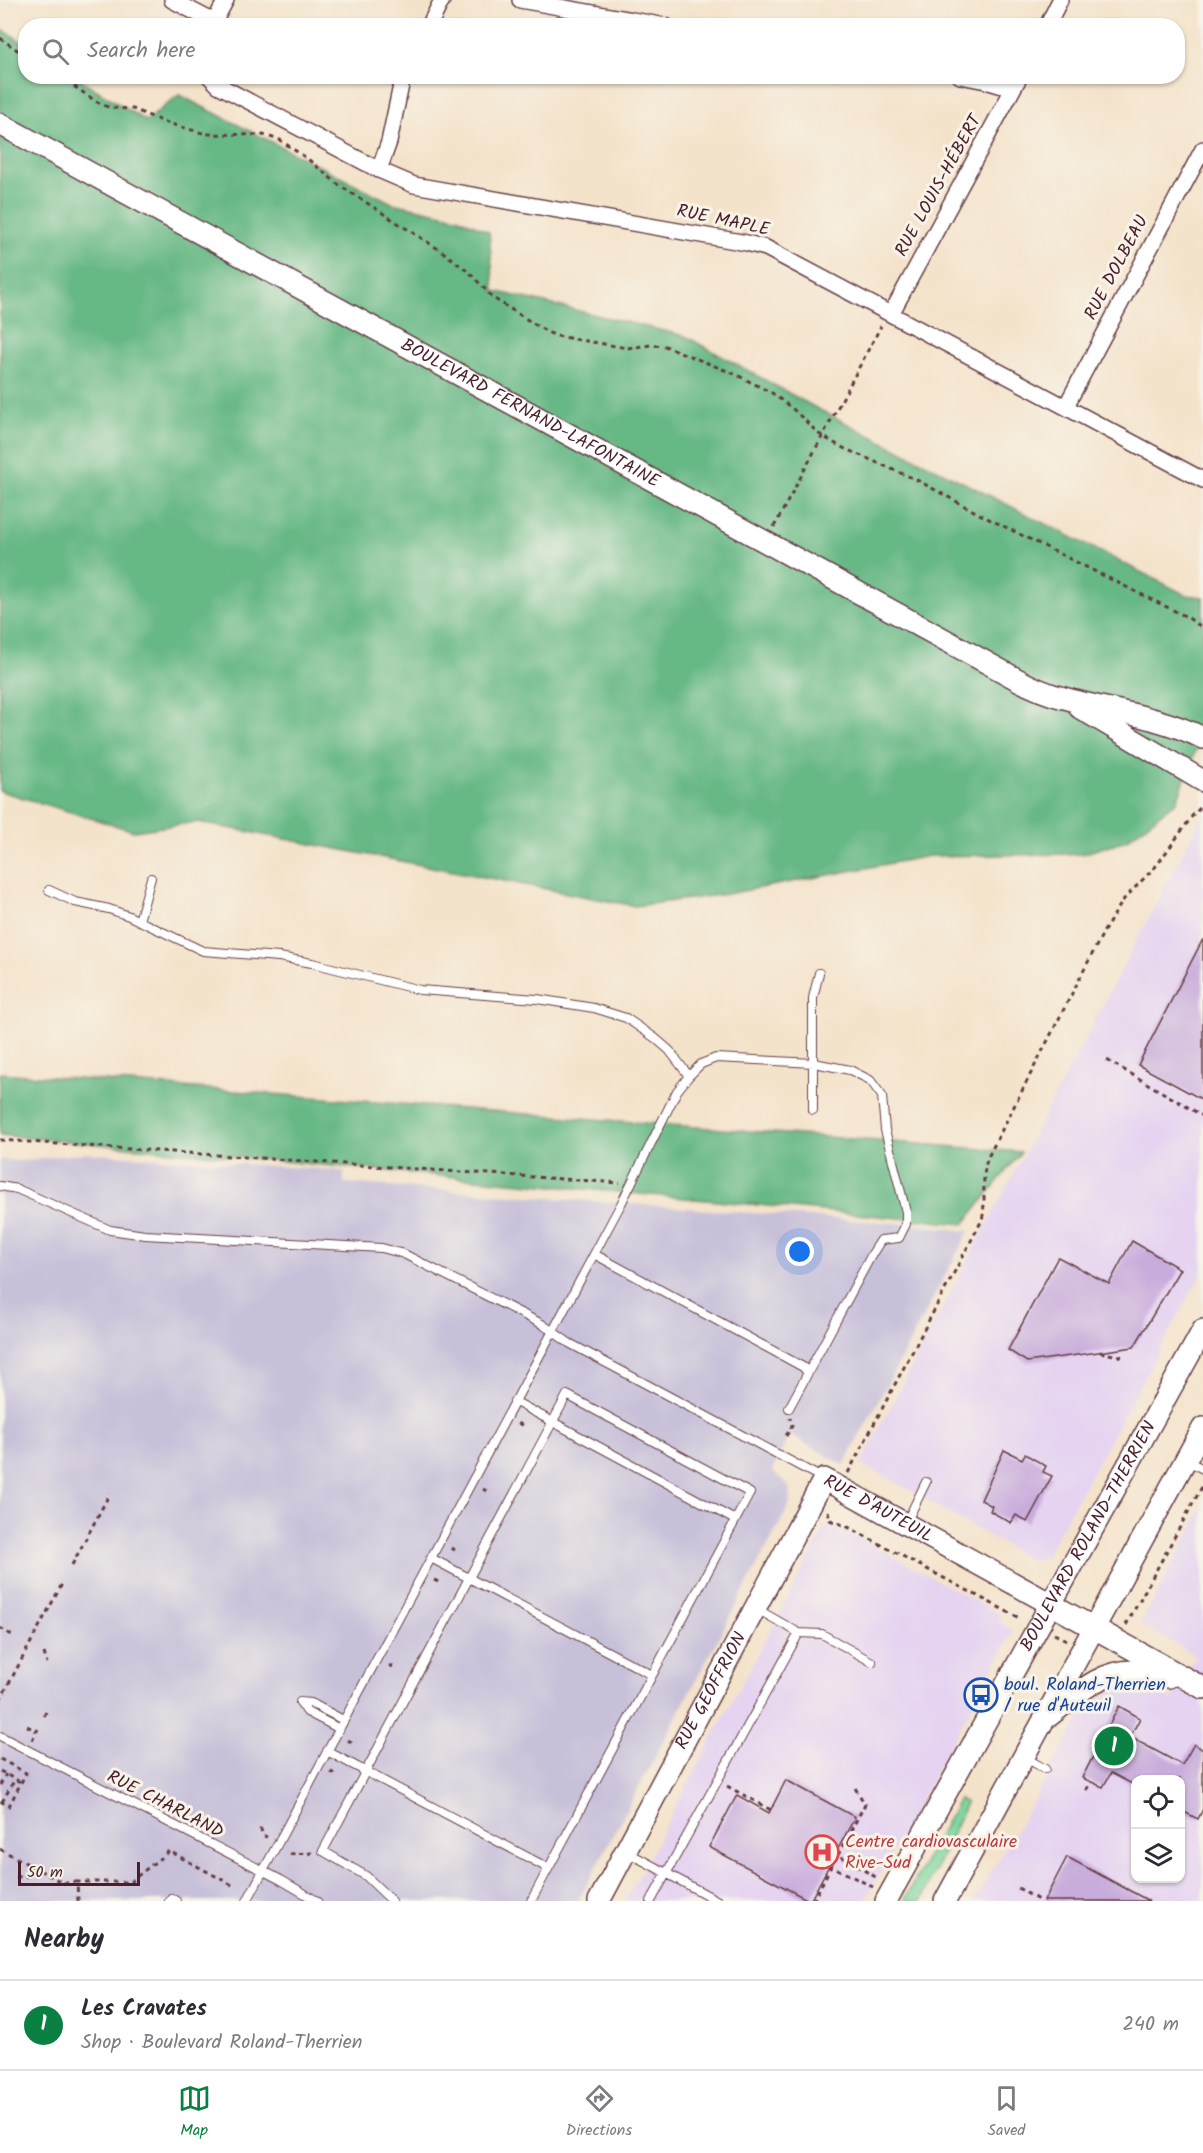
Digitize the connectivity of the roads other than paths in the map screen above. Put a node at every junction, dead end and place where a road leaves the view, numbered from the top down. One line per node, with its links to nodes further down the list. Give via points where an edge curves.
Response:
1 (172, 0): 6 (street)
2 (226, 0): 7 (street)
3 (442, 0): 8 (street)
4 (519, 0): 9 (street)
5 (1060, 0): 10 (street)
6 (203, 18)
7 (216, 18)
8 (433, 18)
9 (621, 18)
10 (1051, 18)
11 (217, 84): 16 (street, RUE MAPLE)
12 (401, 84): 16 (street)
13 (1016, 84): 17 (street, RUE LOUIS-HÉBERT)
14 (0, 124): 20 (street, BOULEVARD FERNAND-LAFONTAINE, via 1013,677)
15 (1203, 149): 18 (street, RUE DOLBEAU)
16 (379, 170): 17 (street, RUE MAPLE, via 414,185 757,245)
17 (887, 318): 18 (street, RUE MAPLE)
18 (1066, 406): 19 (street, RUE MAPLE)
19 (1203, 480)
20 (1064, 699): 21 (street, BOULEVARD FERNAND-LAFONTAINE, via 1159,720); 22 (street, BOULEVARD FERNAND-LAFONTAINE)
21 (1203, 738)
22 (1203, 781)
23 (151, 878): 25 (lane)
24 (49, 890): 25 (lane)
25 (139, 921): 28 (lane, via 203,951 279,957 420,990 537,999 594,1008 626,1018 655,1038)
26 (819, 973): 27 (lane, via 813,998)
27 (813, 1063): 28 (lane, via 716,1058 701,1064); 29 (lane); 34 (lane, via 863,1075 882,1096 885,1130 906,1224 899,1238 881,1240)
28 (689, 1076): 31 (lane, via 677,1091)
29 (813, 1110)
30 (0, 1186): 33 (lane, RUE D'AUTEUIL, via 17,1189 110,1230 382,1248 404,1254)
31 (594, 1254): 33 (lane); 34 (lane)
32 (1203, 1330): 46 (street, BOULEVARD ROLAND-THERRIEN)
33 (553, 1331): 35 (lane); 40 (lane, RUE D'AUTEUIL)
34 (808, 1373): 36 (lane)
35 (514, 1401): 37 (lane); 44 (lane)
36 (789, 1408)
37 (553, 1422): 42 (lane); 42 (lane, via 567,1395 750,1493); 45 (lane)
38 (1203, 1428): 39 (street)
39 (1194, 1465): 48 (street)
40 (824, 1479): 43 (street, RUE D'AUTEUIL); 47 (street, RUE GEOFFRION)
41 (926, 1482): 43 (lane)
42 (735, 1521): 51 (lane)
43 (906, 1523): 46 (street, RUE D'AUTEUIL)
44 (430, 1558): 45 (lane); 53 (lane)
45 (469, 1578): 51 (lane); 60 (lane)
46 (1051, 1604): 48 (street, RUE D'AUTEUIL); 65 (street, BOULEVARD ROLAND-THERRIEN)
47 (756, 1609): 49 (lane); 61 (street, RUE GEOFFRION)
48 (1094, 1628): 52 (street, RUE D'AUTEUIL); 54 (street)
49 (799, 1633): 50 (lane, via 822,1634); 64 (lane)
50 (872, 1662)
51 (652, 1675): 62 (lane)
52 (1197, 1684): 54 (street, via 1134,1671 1117,1673 1093,1682)
53 (343, 1720): 55 (lane); 55 (lane, via 311,1703 300,1702 307,1712)
54 (1042, 1722): 58 (street)
55 (338, 1728): 57 (lane)
56 (0, 1736): 63 (lane, RUE CHARLAND)
57 (327, 1750): 60 (lane); 63 (lane)
58 (1024, 1757): 59 (lane); 75 (street)
59 (1045, 1769)
60 (366, 1771): 62 (lane); 70 (lane, via 323,1851 366,1876)
61 (626, 1851): 64 (lane); 72 (street, RUE GEOFFRION)
62 (548, 1868): 71 (lane)
63 (263, 1871): 68 (lane); 69 (lane, RUE CHARLAND)
64 (666, 1873): 73 (lane); 74 (lane)
65 (880, 1895)
66 (169, 1901): 67 (lane)
67 (176, 1901)
68 (247, 1901)
69 (317, 1901)
70 (392, 1901)
71 (531, 1901)
72 (599, 1901)
73 (651, 1901)
74 (718, 1901)
75 (945, 1901)

